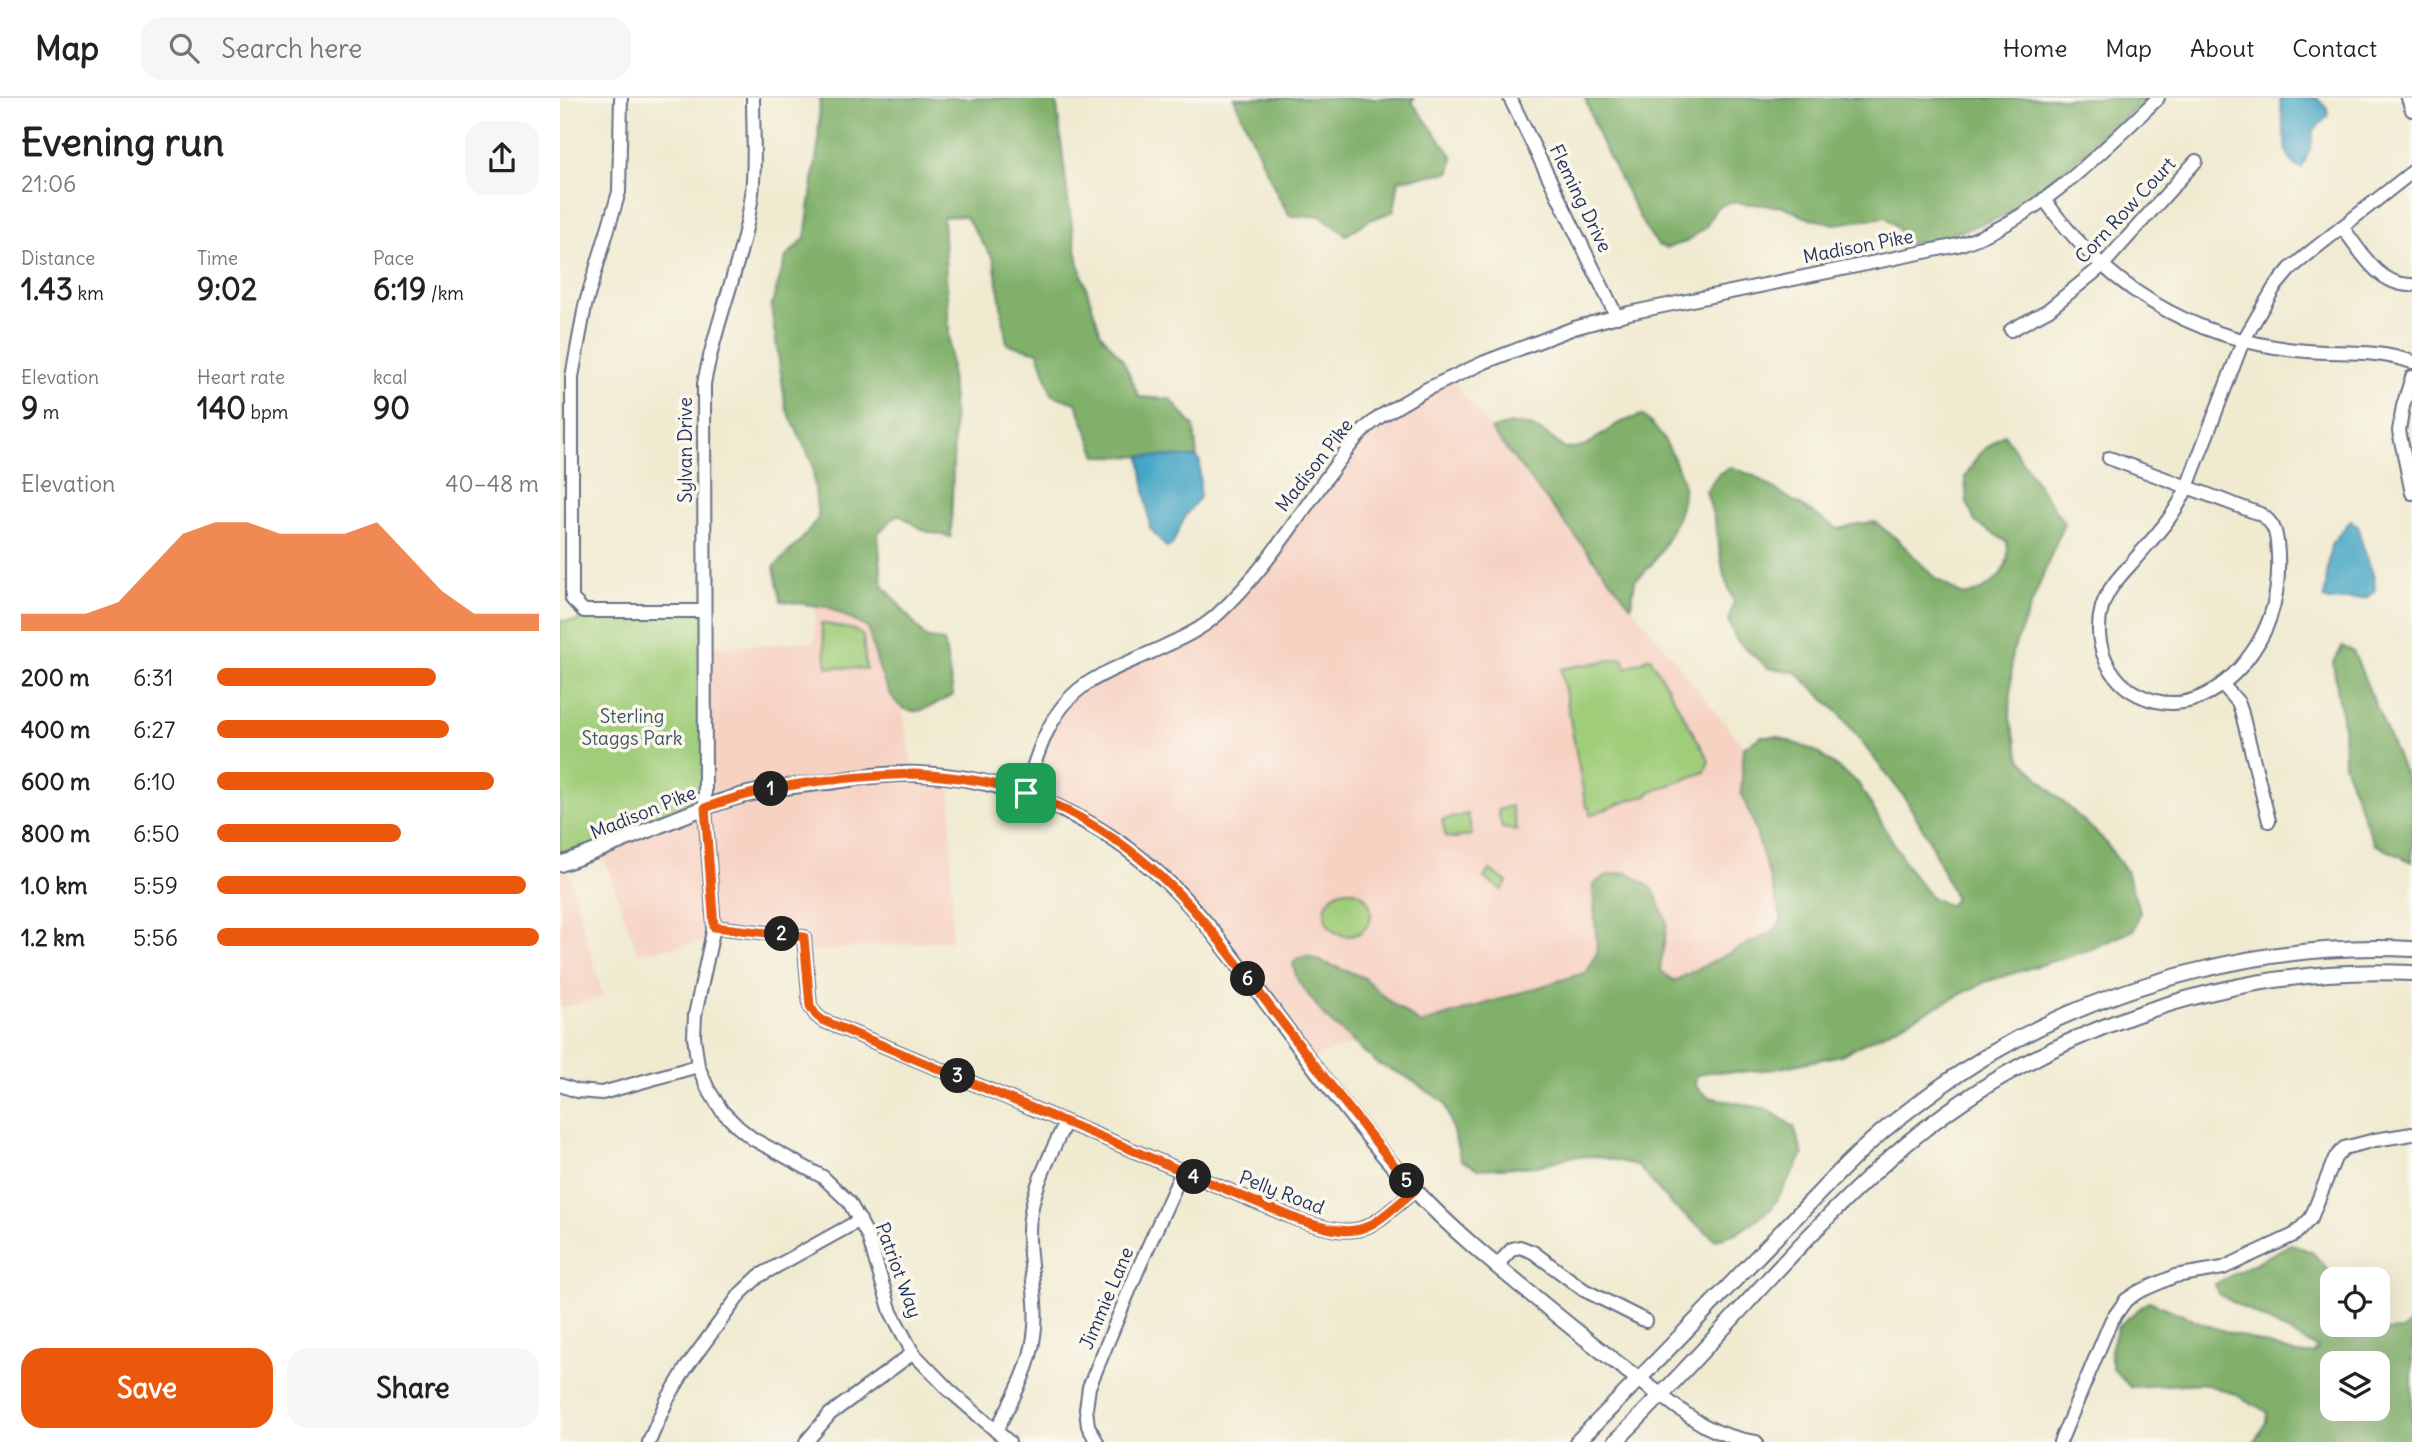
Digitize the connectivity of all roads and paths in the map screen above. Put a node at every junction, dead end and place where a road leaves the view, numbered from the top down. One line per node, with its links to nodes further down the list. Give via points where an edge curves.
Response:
1 (621, 98): 19 (street, via 619,192 578,339)
2 (753, 98): 22 (street, Sylvan Drive, via 752,197 704,384)
3 (1510, 98): 13 (street, Fleming Drive)
4 (2158, 98): 9 (street, Madison Pike)
5 (2408, 98): 6 (street)
6 (2412, 110)
7 (2196, 162): 11 (street, Corn Row Court)
8 (2412, 172): 10 (street)
9 (2044, 199): 11 (street); 13 (street, Madison Pike, via 2000,228 1958,245)
10 (2342, 227): 12 (street, via 2388,281); 15 (street, via 2290,269)
11 (2102, 266): 14 (street, Corn Row Court, via 2048,310); 15 (street, via 2163,309)
12 (2412, 285)
13 (1617, 317): 24 (street, Madison Pike, via 1544,338 1485,362 1401,403 1367,426 1240,593 1217,616 1073,694 1052,720)
14 (2011, 330)
15 (2243, 341): 16 (street, via 2298,351 2380,354); 20 (street)
16 (2412, 362)
17 (2412, 377): 21 (street, via 2399,431)
18 (2109, 458): 20 (street)
19 (565, 465): 22 (street, via 571,589 576,604 584,611)
20 (2187, 487): 23 (street, via 2269,519 2277,537 2278,580 2269,620 2248,657); 23 (street, via 2172,515 2106,596 2098,622 2099,639 2116,678 2135,694 2164,703 2191,701)
21 (2412, 493)
22 (704, 611): 25 (street, Sylvan Drive)
23 (2222, 684): 26 (street, via 2241,710)
24 (1026, 793): 25 (main road, Madison Pike, via 951,776 914,774 781,787); 36 (main road, via 1102,831 1170,885 1230,954)
25 (705, 808): 27 (main road, Madison Pike); 28 (street, Patriot Way)
26 (2269, 821)
27 (560, 864)
28 (714, 927): 31 (street, Patriot Way, via 695,1014); 33 (street, Pelly Road, via 804,937 810,1006 822,1020)
29 (2412, 948): 41 (main road, via 2349,948 2221,966 2131,991 2028,1033 1886,1128)
30 (2412, 973): 42 (main road, via 2275,981 2190,999 2091,1033 2007,1074 1938,1119 1841,1204)
31 (698, 1066): 32 (street, via 603,1093); 37 (street, Patriot Way, via 722,1111 738,1127 823,1177)
32 (560, 1085)
33 (1065, 1123): 35 (street, Pelly Road); 43 (street, via 1038,1183 1031,1213 1028,1240 1036,1311 1031,1354)
34 (2412, 1134): 51 (street, via 2344,1148 2335,1158 2311,1217 2294,1235 2223,1268 2175,1276 2126,1300 2111,1321)
35 (1182, 1172): 36 (street, Pelly Road, via 1332,1231 1355,1232 1377,1222); 47 (street, Jimmie Lane, via 1089,1387 1088,1426)
36 (1415, 1190): 38 (main road)
37 (860, 1220): 40 (street, Patriot Way, via 891,1312); 44 (street, via 759,1276 741,1293 686,1368)
38 (1496, 1266): 39 (street, via 1520,1247 1584,1290); 41 (main road)
39 (1646, 1321)
40 (913, 1353): 43 (street, Patriot Way); 45 (street, via 830,1414)
41 (1639, 1380): 42 (main road); 48 (main road)
42 (1662, 1396): 49 (main road); 50 (street, via 1716,1433)
43 (996, 1431): 46 (street, Patriot Way)
44 (649, 1442)
45 (806, 1442)
46 (1009, 1442)
47 (1097, 1442)
48 (1577, 1442)
49 (1615, 1442)
50 (1756, 1442)
51 (2060, 1442)

